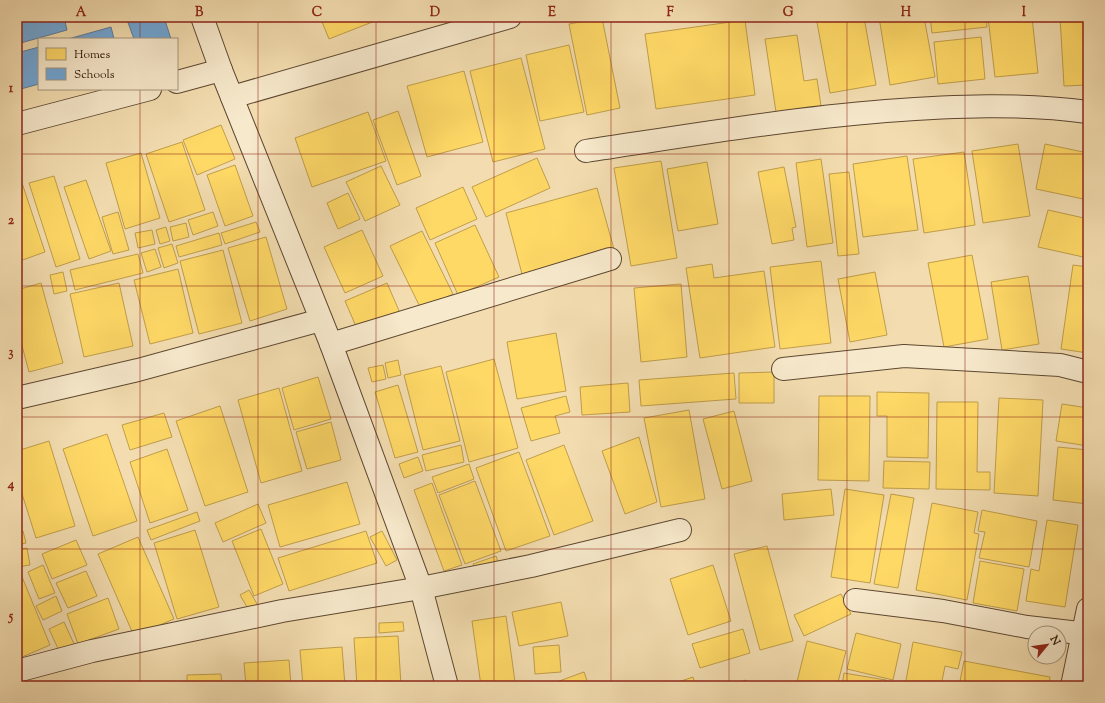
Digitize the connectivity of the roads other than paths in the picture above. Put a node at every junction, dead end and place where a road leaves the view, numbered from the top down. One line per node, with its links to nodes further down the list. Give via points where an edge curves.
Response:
1 (202, 17): 3 (street)
2 (510, 17): 6 (street)
3 (221, 70): 4 (street); 6 (street)
4 (178, 82)
5 (146, 90): 8 (street)
6 (232, 97): 11 (street)
7 (1088, 112): 9 (street, via 1016,105 939,107 819,117)
8 (17, 124)
9 (586, 151)
10 (610, 258): 12 (street)
11 (320, 320): 12 (street); 15 (street, via 138,370)
12 (331, 344): 17 (street)
13 (783, 369): 14 (street, via 904,356 1060,365)
14 (1088, 372)
15 (17, 398)
16 (680, 530): 17 (street, via 531,566)
17 (421, 588): 21 (street, via 282,611 92,651); 22 (street)
18 (855, 600): 20 (street, via 943,610 1027,627)
19 (1088, 608): 20 (street)
20 (1086, 634): 23 (street)
21 (17, 671)
22 (447, 686)
23 (1072, 686)

